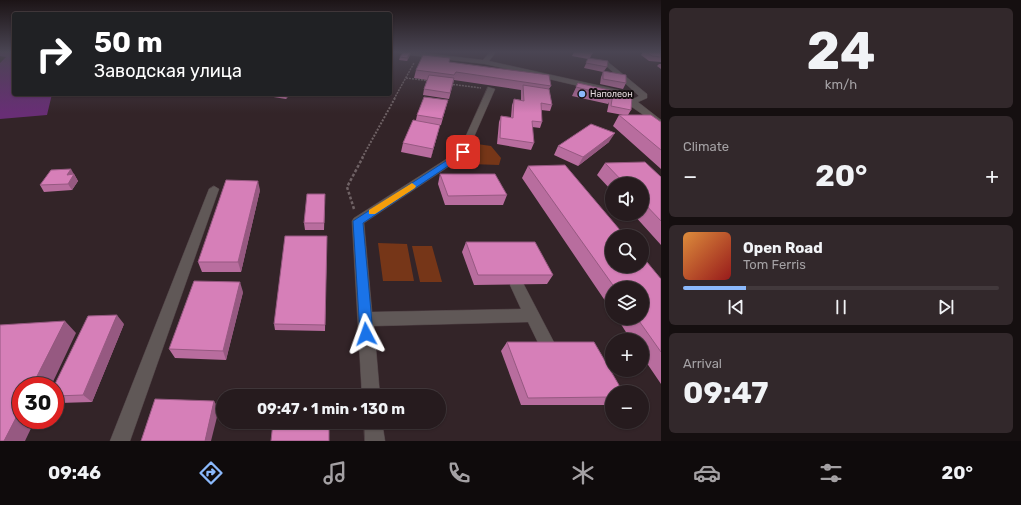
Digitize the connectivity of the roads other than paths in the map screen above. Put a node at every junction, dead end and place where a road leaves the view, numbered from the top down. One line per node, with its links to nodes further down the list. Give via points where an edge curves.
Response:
1 (531, 73): 4 (street, via 616,92)
2 (617, 73): 4 (street, via 644,96)
3 (491, 89): 9 (street, via 463,152 358,221)
4 (633, 102): 5 (street)
5 (661, 124)
6 (214, 189): 13 (street)
7 (517, 284): 8 (street)
8 (532, 315): 9 (street); 10 (street)
9 (365, 319): 11 (street)
10 (550, 350)
11 (370, 389)
12 (374, 429): 14 (street)
13 (120, 441)
14 (375, 441)

